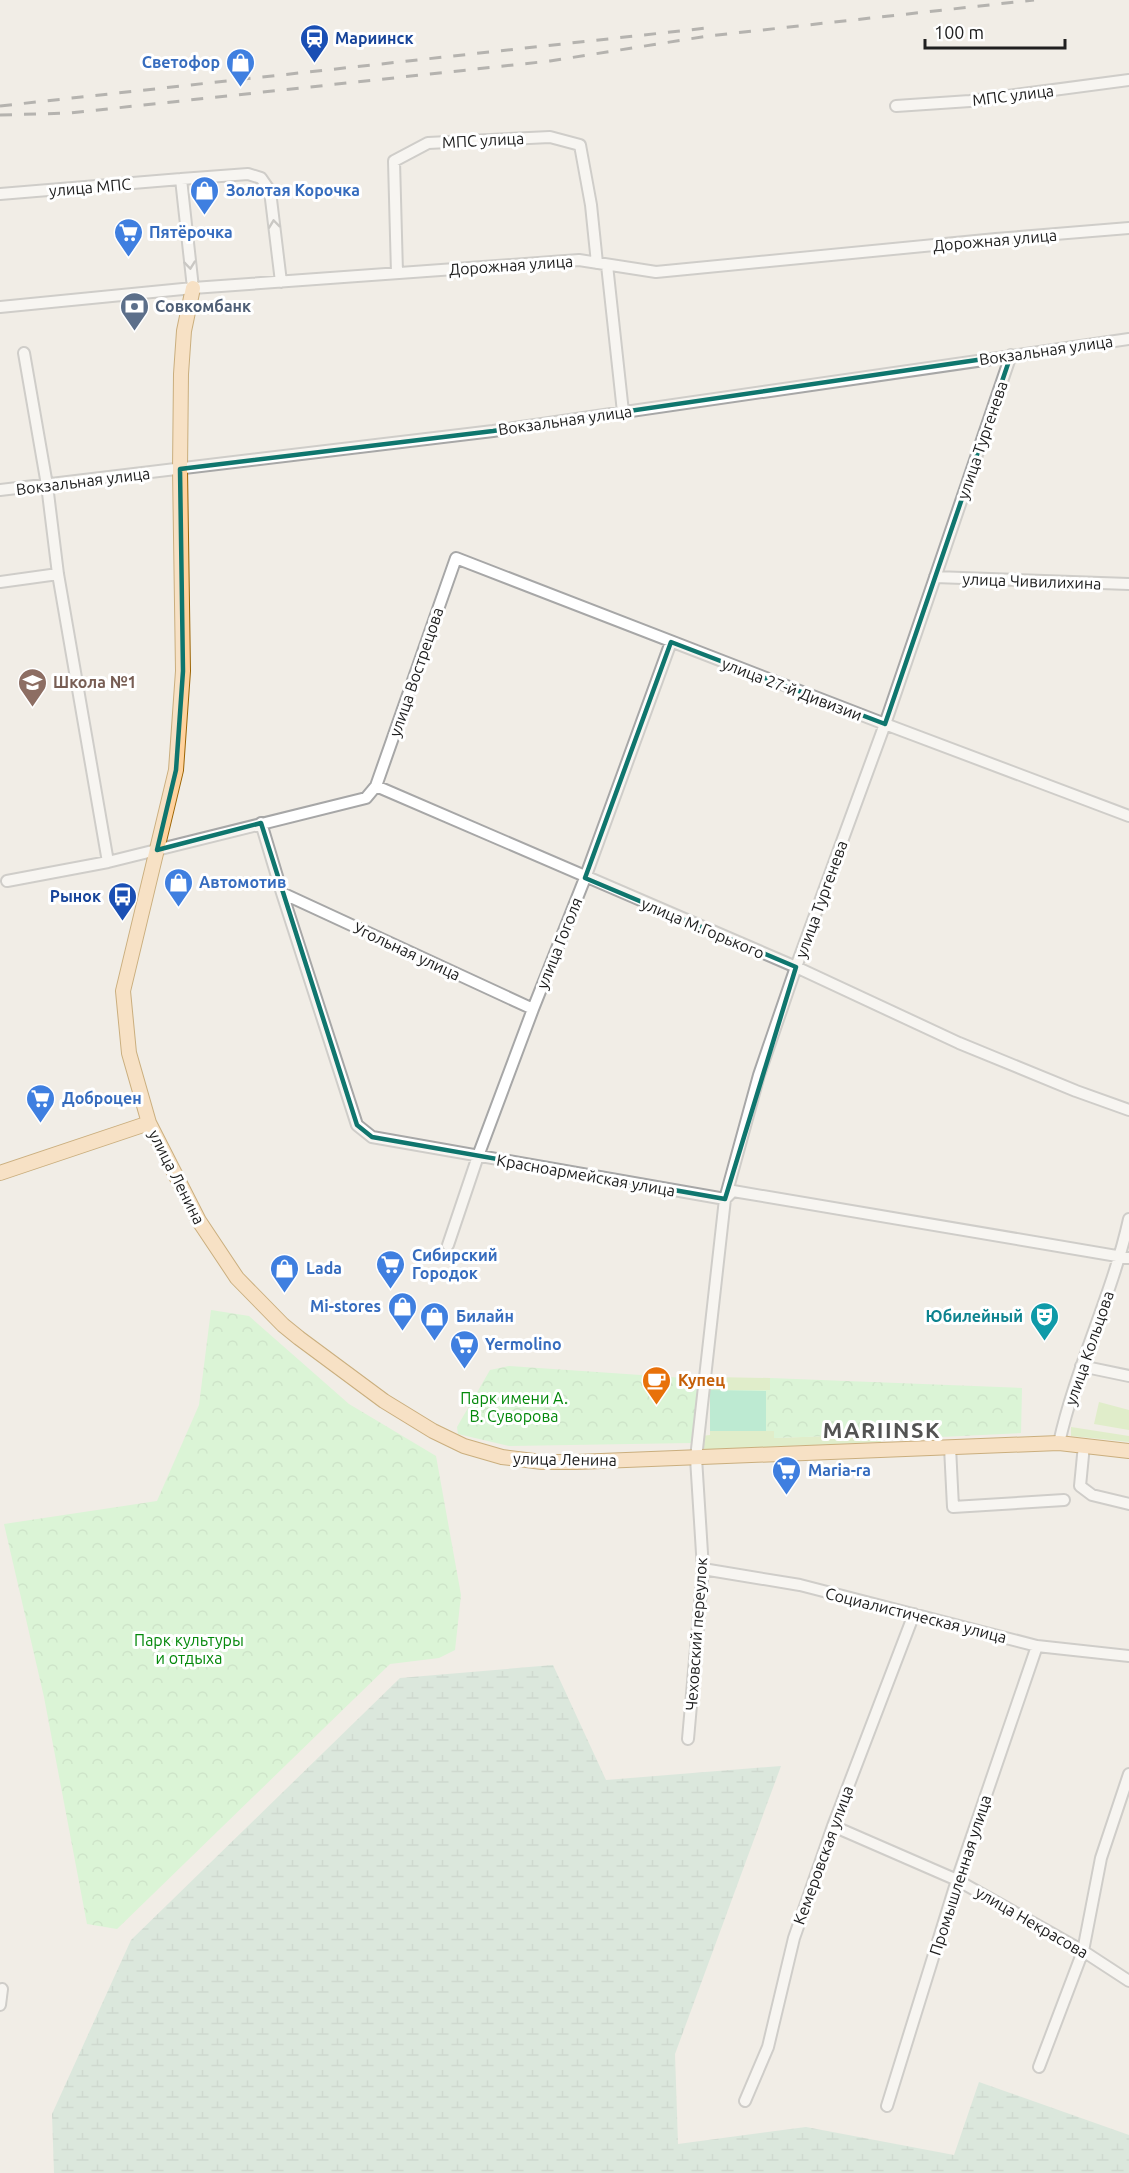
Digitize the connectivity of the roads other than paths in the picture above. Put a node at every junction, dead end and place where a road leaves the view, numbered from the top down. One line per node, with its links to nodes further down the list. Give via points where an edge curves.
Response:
1 (1129, 80): 2 (street, МПС улица, via 970,101)
2 (896, 106)
3 (181, 179): 4 (street, улица МПС); 8 (street, улица МПС, one-way to 3, via 270,191 261,178 248,174); 9 (street, one-way to 9)
4 (0, 194)
5 (1129, 228): 6 (street, Дорожная улица, via 656,272)
6 (602, 264): 7 (street, Дорожная улица, via 579,260); 7 (street, МПС улица, via 580,145 550,137 428,143 394,161); 14 (street)
7 (397, 273): 8 (street, Дорожная улица)
8 (281, 282): 9 (street, Дорожная улица)
9 (193, 288): 10 (street, Дорожная улица); 15 (main road, улица Ленина, via 184,331)
10 (0, 308)
11 (1129, 339): 13 (street, Вокзальная улица)
12 (24, 353): 16 (street)
13 (1011, 355): 14 (street, Вокзальная улица); 20 (street, улица Тургенева)
14 (623, 412): 15 (street, Вокзальная улица)
15 (180, 469): 16 (street, Вокзальная улица); 28 (main road, улица Ленина, via 183,671 176,770)
16 (47, 485): 17 (street, Вокзальная улица); 19 (street)
17 (0, 490)
18 (456, 558): 23 (street, улица 27-й Дивизии); 25 (street, улица Вострецова)
19 (58, 574): 21 (street); 29 (street)
20 (935, 577): 22 (street, улица Чивилихина); 24 (street, улица Тургенева)
21 (0, 582)
22 (1129, 584)
23 (671, 642): 24 (street, улица 27-й Дивизии); 30 (street, улица Гоголя)
24 (885, 724): 26 (street, улица 27-й Дивизии); 33 (street, улица Тургенева)
25 (376, 786): 27 (street, via 366,798); 30 (street, улица М.Горького)
26 (1129, 816)
27 (261, 823): 28 (street); 32 (street, Красноармейская улица)
28 (157, 850): 29 (street); 36 (main road, улица Ленина, via 123,991 129,1053)
29 (108, 862): 31 (street)
30 (585, 878): 33 (street, улица М.Горького); 34 (street, улица Гоголя)
31 (7, 881)
32 (282, 893): 34 (street, Угольная улица); 37 (street, Красноармейская улица, via 357,1125 372,1137)
33 (796, 967): 35 (street, улица М.Горького, via 959,1043); 39 (street, улица Тургенева, via 759,1075)
34 (533, 1009): 37 (street, улица Гоголя)
35 (1129, 1110)
36 (149, 1123): 38 (main road); 49 (main road, улица Ленина, via 199,1221 237,1278 283,1325 384,1401 464,1446 502,1457 542,1462)
37 (478, 1156): 39 (street, Красноармейская улица); 41 (street, улица Гоголя)
38 (0, 1173)
39 (725, 1199): 42 (street, Красноармейская улица, via 733,1191); 49 (street, улица Тургенева)
40 (1129, 1219): 42 (street, улица Кольцова)
41 (448, 1245)
42 (1125, 1258): 43 (street, улица Кольцова)
43 (1081, 1366): 44 (street); 45 (street, улица Кольцова)
44 (1129, 1376)
45 (1059, 1443): 46 (main road, улица Ленина); 47 (main road, улица Ленина)
46 (1084, 1445): 48 (main road, улица Ленина); 51 (street, via 1080,1486 1092,1495)
47 (950, 1447): 49 (main road, улица Ленина); 50 (street, via 953,1508)
48 (1129, 1451)
49 (696, 1458): 52 (street, Чеховский переулок)
50 (1064, 1500)
51 (1129, 1504)
52 (703, 1569): 53 (street, Социалистическая улица, via 800,1585); 56 (street, Чеховский переулок)
53 (914, 1614): 54 (street, Социалистическая улица); 58 (street, Кемеровская улица)
54 (1037, 1646): 55 (street, Социалистическая улица); 59 (street, Промышленная улица)
55 (1129, 1656)
56 (688, 1739)
57 (1129, 1774): 60 (street, via 1101,1858)
58 (833, 1826): 59 (street, улица Некрасова); 65 (street, Кемеровская улица, via 794,1938 768,2047)
59 (957, 1880): 60 (street, улица Некрасова); 66 (street, Промышленная улица)
60 (1083, 1951): 61 (street, улица Некрасова); 64 (street)
61 (1129, 1981)
62 (2, 1989): 63 (street)
63 (0, 2005)
64 (1039, 2067)
65 (745, 2101)
66 (887, 2106)

